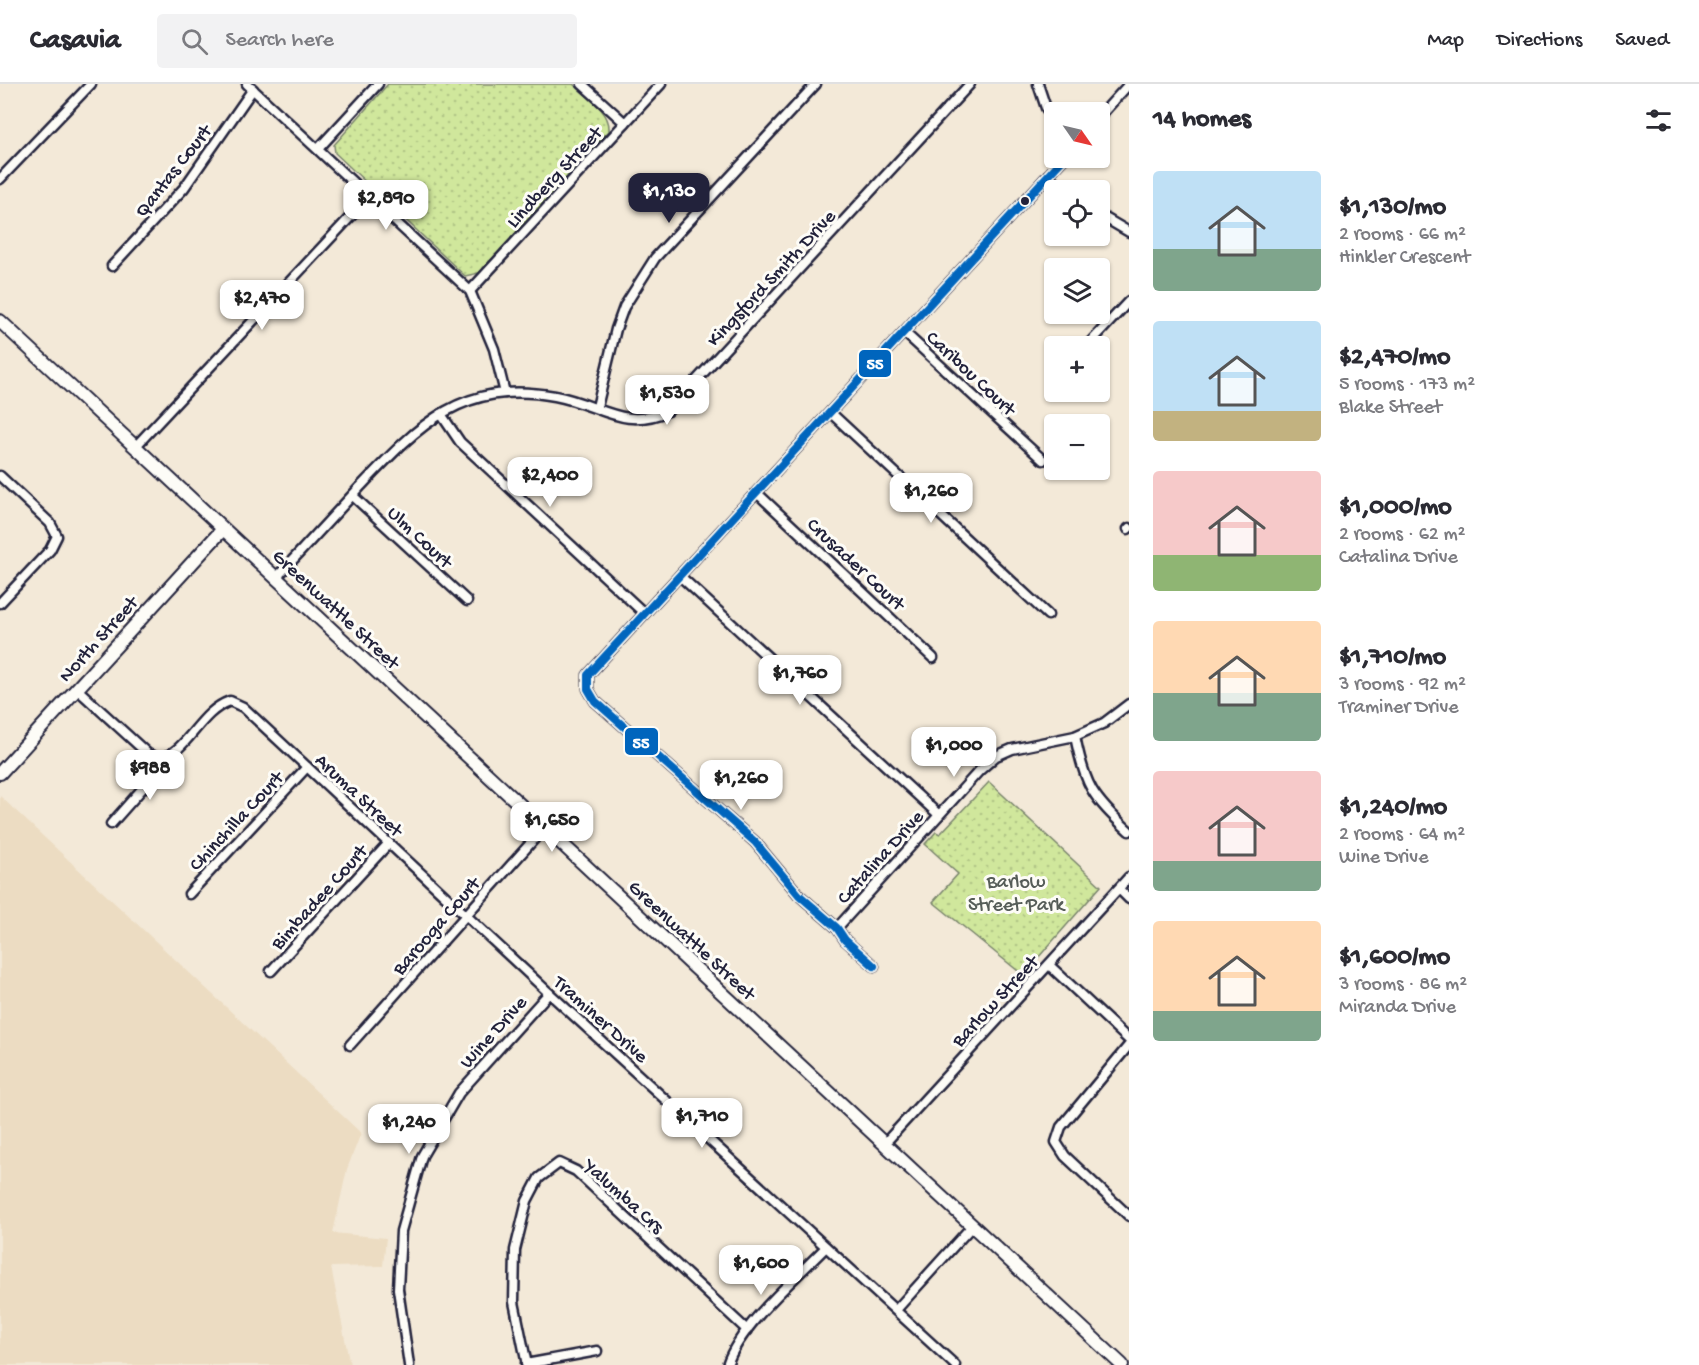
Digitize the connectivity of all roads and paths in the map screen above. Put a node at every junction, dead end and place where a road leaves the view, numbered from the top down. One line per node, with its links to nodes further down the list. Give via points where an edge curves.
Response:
1 (91, 84): 16 (street)
2 (378, 84): 13 (street)
3 (582, 84): 12 (street)
4 (660, 84): 12 (street, Lindberg Street)
5 (816, 84): 28 (street, via 649,267 624,307)
6 (970, 84): 28 (street, Kingsford Smith Drive, via 668,411 650,419 631,420)
7 (1038, 84): 10 (street)
8 (1129, 84): 11 (street)
9 (250, 87): 13 (street); 21 (street, Qantas Court, via 184,188)
10 (1044, 102)
11 (1110, 105)
12 (625, 123): 22 (street, Lindberg Street)
13 (318, 149): 18 (street)
14 (1055, 168): 15 (street)
15 (1048, 175): 17 (street); 25 (street)
16 (0, 179)
17 (1053, 180)
18 (369, 197): 22 (street); 31 (street)
19 (1110, 221): 20 (street)
20 (1129, 232)
21 (112, 266)
22 (470, 291): 27 (street, via 494,349)
23 (1129, 301): 26 (street)
24 (0, 321): 31 (main road, Greenwattle Street)
25 (905, 333): 29 (street); 32 (street, Caribou Court)
26 (1096, 336)
27 (505, 393): 28 (street, Kingsford Smith Drive, via 550,395); 30 (street, Kingsford Smith Drive, via 474,400)
28 (597, 407)
29 (831, 413): 34 (street); 42 (street)
30 (441, 414): 35 (street, Kingsford Smith Drive, via 409,436); 41 (street, via 460,442)
31 (135, 447): 36 (main road, Greenwattle Street)
32 (1043, 460)
33 (0, 476): 40 (street, via 50,523 57,536 50,549)
34 (757, 493): 37 (street); 43 (street, Crusader Court)
35 (353, 496): 38 (street, Kingsford Smith Drive); 39 (street, Ulm Court)
36 (223, 530): 38 (main road, Greenwattle Street); 44 (main road, North Street)
37 (680, 576): 41 (street); 50 (street)
38 (276, 578): 52 (main road, Greenwattle Street)
39 (467, 601)
40 (0, 603)
41 (645, 614): 60 (street, via 588,675 588,689 595,701 755,842 798,895)
42 (1048, 615)
43 (933, 658)
44 (77, 689): 47 (street, via 148,754); 49 (main road, North Street)
45 (1129, 704): 46 (street, Catalina Drive, via 1104,723)
46 (1075, 736): 50 (street, Catalina Drive, via 1034,742 996,756); 53 (street, via 1082,772 1091,792)
47 (160, 759): 48 (street, Aruma Street, via 175,751 215,707 230,701 243,707); 51 (street, via 150,780)
48 (307, 767): 54 (street, Aruma Street); 57 (street, Chinchilla Court)
49 (0, 773)
50 (939, 815): 60 (street, Catalina Drive)
51 (111, 824)
52 (545, 827): 59 (street, Barooga Court); 68 (main road, Greenwattle Street)
53 (1129, 831)
54 (389, 843): 59 (street, Aruma Street); 63 (street, Bimbadee Court)
55 (1129, 878): 56 (street, Barlow Street)
56 (1119, 889): 58 (street); 61 (street, Barlow Street)
57 (189, 894)
58 (1129, 899)
59 (467, 915): 64 (street, Traminer Drive); 66 (street, Barooga Court)
60 (837, 928): 62 (street)
61 (1049, 965): 65 (street); 68 (street, Barlow Street)
62 (874, 966)
63 (271, 971)
64 (549, 993): 71 (street, Traminer Drive); 76 (street, Wine Drive, via 459,1094 422,1156 401,1231 398,1289)
65 (1129, 1040)
66 (350, 1045)
67 (1129, 1045): 69 (street, via 1060,1127 1056,1142 1065,1156)
68 (884, 1144): 70 (main road, Greenwattle Street)
69 (1129, 1216)
70 (972, 1226): 72 (street); 79 (main road, Greenwattle Street)
71 (826, 1247): 72 (street, Traminer Drive); 73 (street)
72 (896, 1310): 78 (street, Traminer Drive)
73 (747, 1330): 75 (street, Yalumba Crs, via 576,1171 559,1163 540,1178 527,1201 515,1250 514,1302); 77 (street, via 732,1349)
74 (597, 1351): 75 (street)
75 (526, 1364)
76 (409, 1365)
77 (727, 1365)
78 (955, 1365)
79 (1122, 1365)

